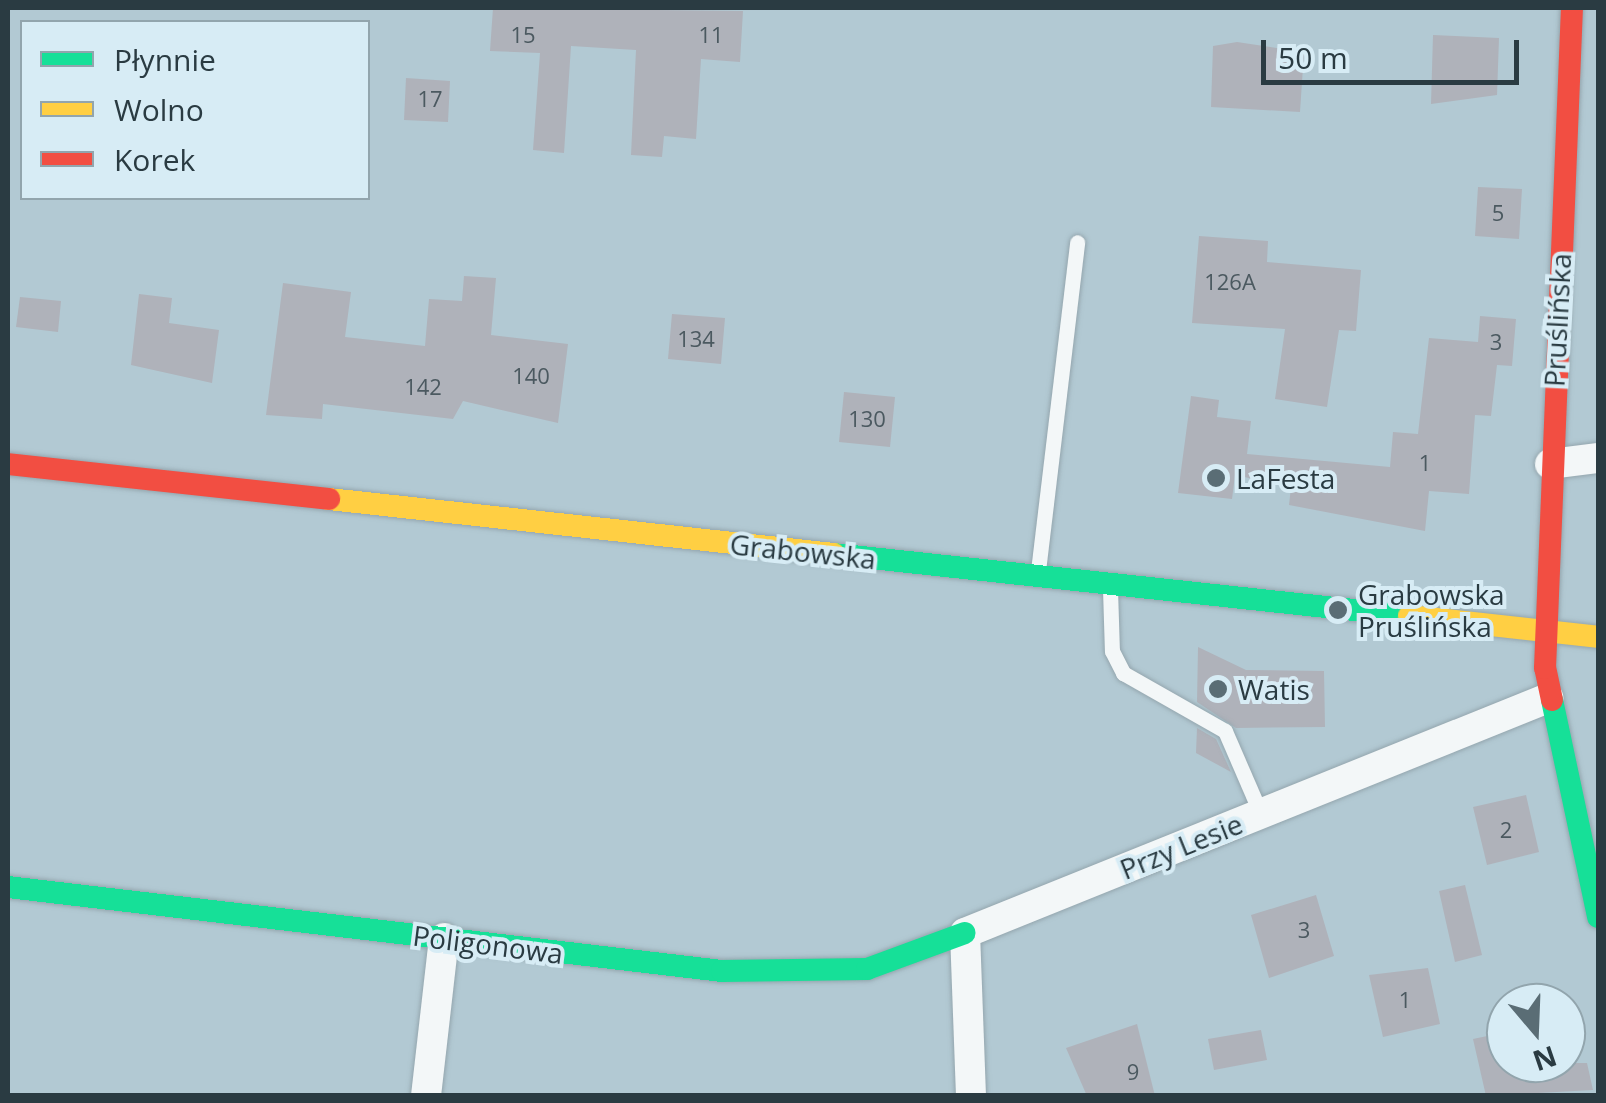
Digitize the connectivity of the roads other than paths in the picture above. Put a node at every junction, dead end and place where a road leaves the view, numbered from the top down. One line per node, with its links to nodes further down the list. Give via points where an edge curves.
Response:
1 (1572, 8): 5 (street, Pruślińska)
2 (1077, 242): 6 (lane)
3 (1598, 458): 5 (street)
4 (8, 464): 6 (street, Grabowska)
5 (1550, 464): 8 (street, Pruślińska)
6 (1038, 577): 7 (street, Grabowska)
7 (1110, 585): 8 (street, Grabowska); 11 (lane, via 1112,651 1124,674 1224,732)
8 (1544, 632): 9 (street, Grabowska); 10 (street, Pruślińska)
9 (1598, 637)
10 (1548, 698): 11 (street, Przy Lesie); 13 (street, Pruślińska)
11 (1261, 814): 14 (street, Przy Lesie)
12 (8, 887): 15 (street, Poligonowa)
13 (1598, 917)
14 (964, 933): 15 (street, Poligonowa, via 867,969 758,970); 17 (street)
15 (444, 938): 16 (street)
16 (426, 1096)
17 (971, 1096)

